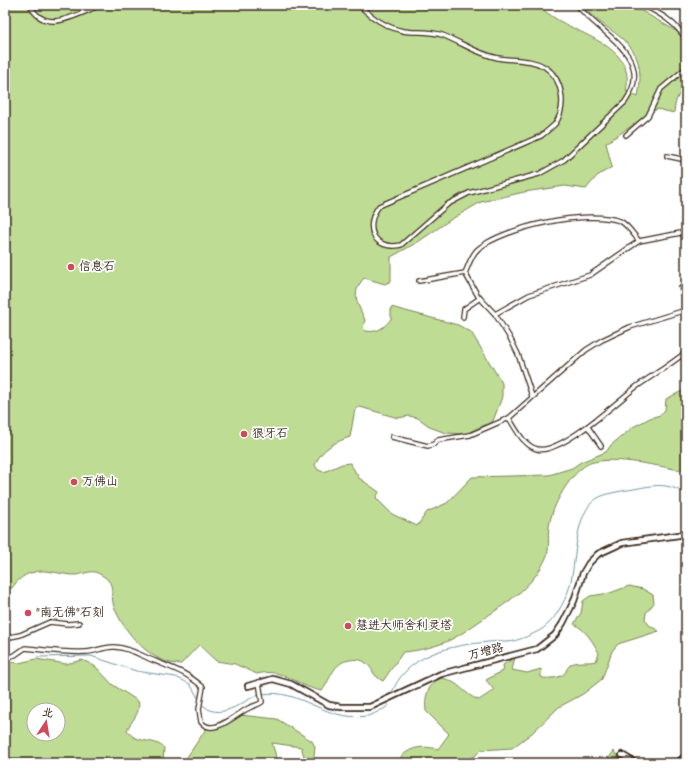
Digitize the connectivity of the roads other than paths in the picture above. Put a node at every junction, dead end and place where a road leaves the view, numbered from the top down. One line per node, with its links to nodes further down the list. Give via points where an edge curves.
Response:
1 (30, 5): 2 (street, via 34,14 45,20 57,22)
2 (101, 5)
3 (305, 5): 4 (street)
4 (308, 5)
5 (359, 5): 6 (street, via 370,16 403,31 432,32 480,54 527,60 545,68 558,82 563,102 555,123 542,136 379,206 370,224 377,240 384,246 392,247 401,245 448,204 469,193 538,174 564,160 625,102 631,92 634,78 629,56 617,41 588,18)
6 (577, 5)
7 (643, 5): 8 (street, via 668,18)
8 (686, 39)
9 (686, 68): 10 (street, via 661,89 648,116)
10 (626, 135)
11 (666, 156): 12 (street)
12 (686, 160)
13 (686, 232): 14 (street)
14 (639, 241): 15 (street, via 621,222 583,216 526,227 501,236 477,250); 21 (street, via 590,275 529,294)
15 (465, 273): 16 (street); 18 (street)
16 (419, 281)
17 (681, 288): 19 (street)
18 (480, 298): 21 (street); 22 (street, via 464,309)
19 (686, 301)
20 (686, 310): 24 (street, via 630,327 602,340 586,350)
21 (495, 314): 24 (street, via 518,354)
22 (463, 317)
23 (686, 352): 26 (street)
24 (532, 396): 25 (street)
25 (509, 418): 26 (street, via 522,439 541,449 558,444); 27 (street, via 470,435 438,440 428,446)
26 (588, 426): 28 (street)
27 (392, 437)
28 (601, 446)
29 (686, 534): 33 (street, 万增路, via 622,543 598,554 583,573 574,601 559,629 548,643 537,650 441,674 370,707 329,705 279,680)
30 (79, 623): 31 (street, via 50,622 20,635)
31 (5, 638)
32 (5, 658): 33 (street, via 15,655 24,648 62,653 87,652 103,647 138,652 192,676 203,687 200,706 201,722 205,726 216,727 250,707 262,703)
33 (259, 682): 34 (street, 万增路)
34 (248, 686)
35 (622, 754): 37 (street)
36 (686, 756): 38 (street)
37 (635, 763)
38 (677, 763)

